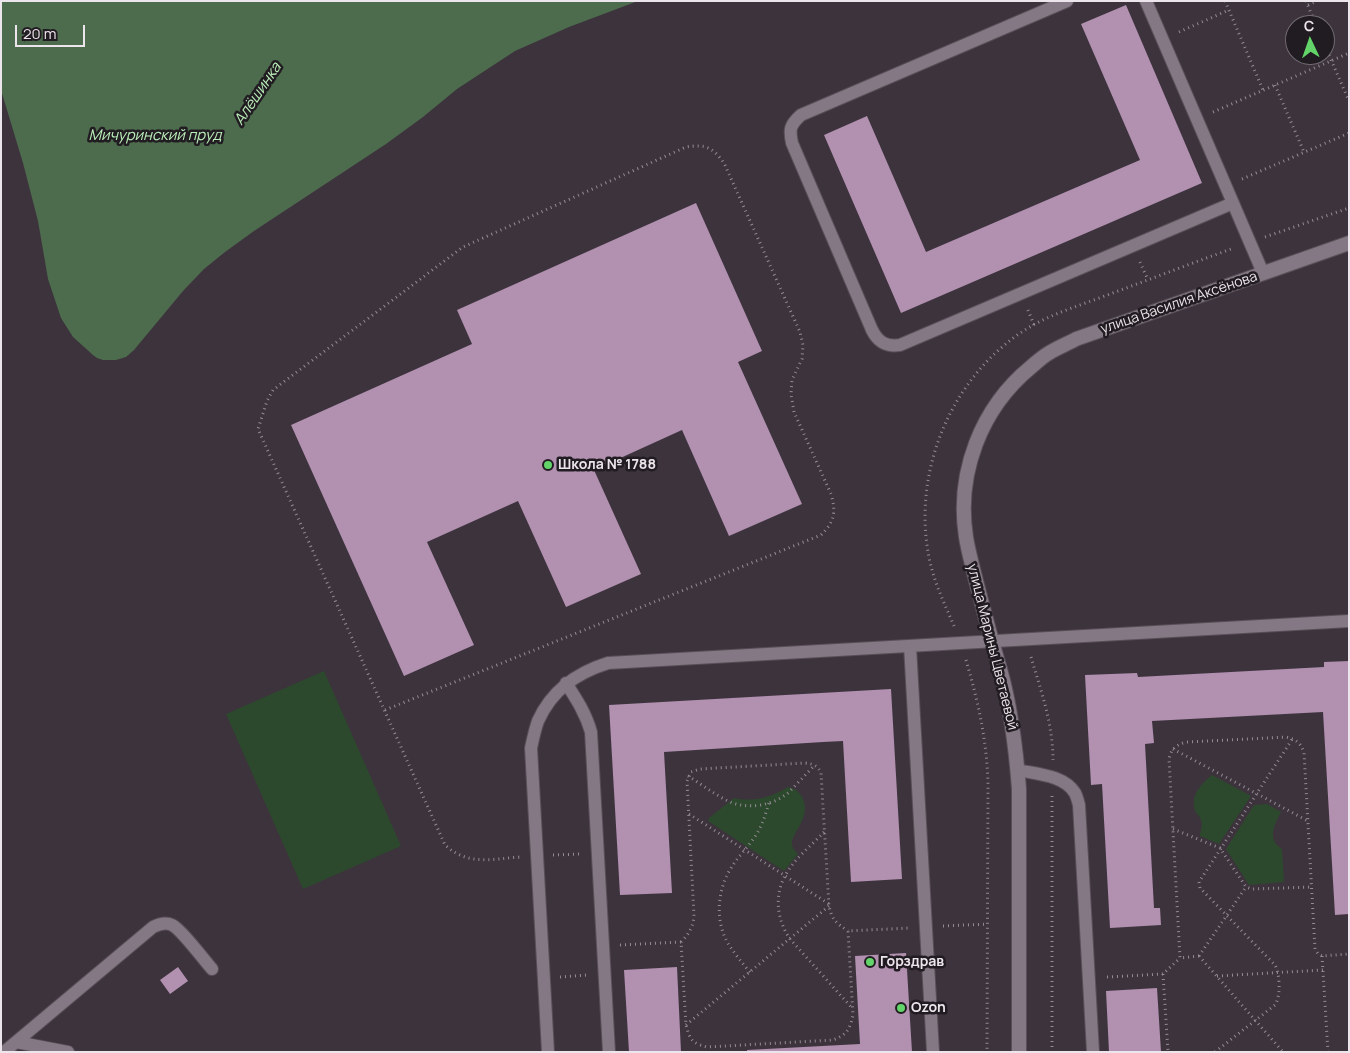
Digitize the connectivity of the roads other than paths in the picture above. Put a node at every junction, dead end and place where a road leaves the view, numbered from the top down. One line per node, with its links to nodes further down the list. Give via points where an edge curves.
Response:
1 (1067, 1): 3 (lane, via 801,115 794,122 790,134 792,144 876,337 887,345 900,345)
2 (1146, 1): 3 (lane)
3 (1233, 202): 5 (lane)
4 (1349, 243): 5 (street, улица Василия Аксёнова)
5 (1263, 273): 6 (street, улица Василия Аксёнова, via 1076,339 1048,354)
6 (1018, 377): 8 (street, улица Марины Цветаевой, via 999,399 982,428 965,482 966,536)
7 (1349, 621): 8 (lane)
8 (991, 641): 9 (lane); 11 (street, улица Марины Цветаевой, via 1007,697)
9 (910, 646): 10 (lane, via 608,663 590,669); 18 (lane)
10 (566, 684): 16 (lane, via 549,702 538,722 531,748); 17 (lane, via 583,709 591,732)
11 (1018, 770): 19 (street, улица Марины Цветаевой); 20 (lane, via 1062,781 1075,794 1079,805)
12 (212, 969): 13 (lane, via 178,929 169,924 158,925)
13 (16, 1042): 14 (lane); 15 (lane)
14 (4, 1052)
15 (68, 1052)
16 (548, 1052)
17 (609, 1052)
18 (933, 1052)
19 (1019, 1052)
20 (1093, 1052)

